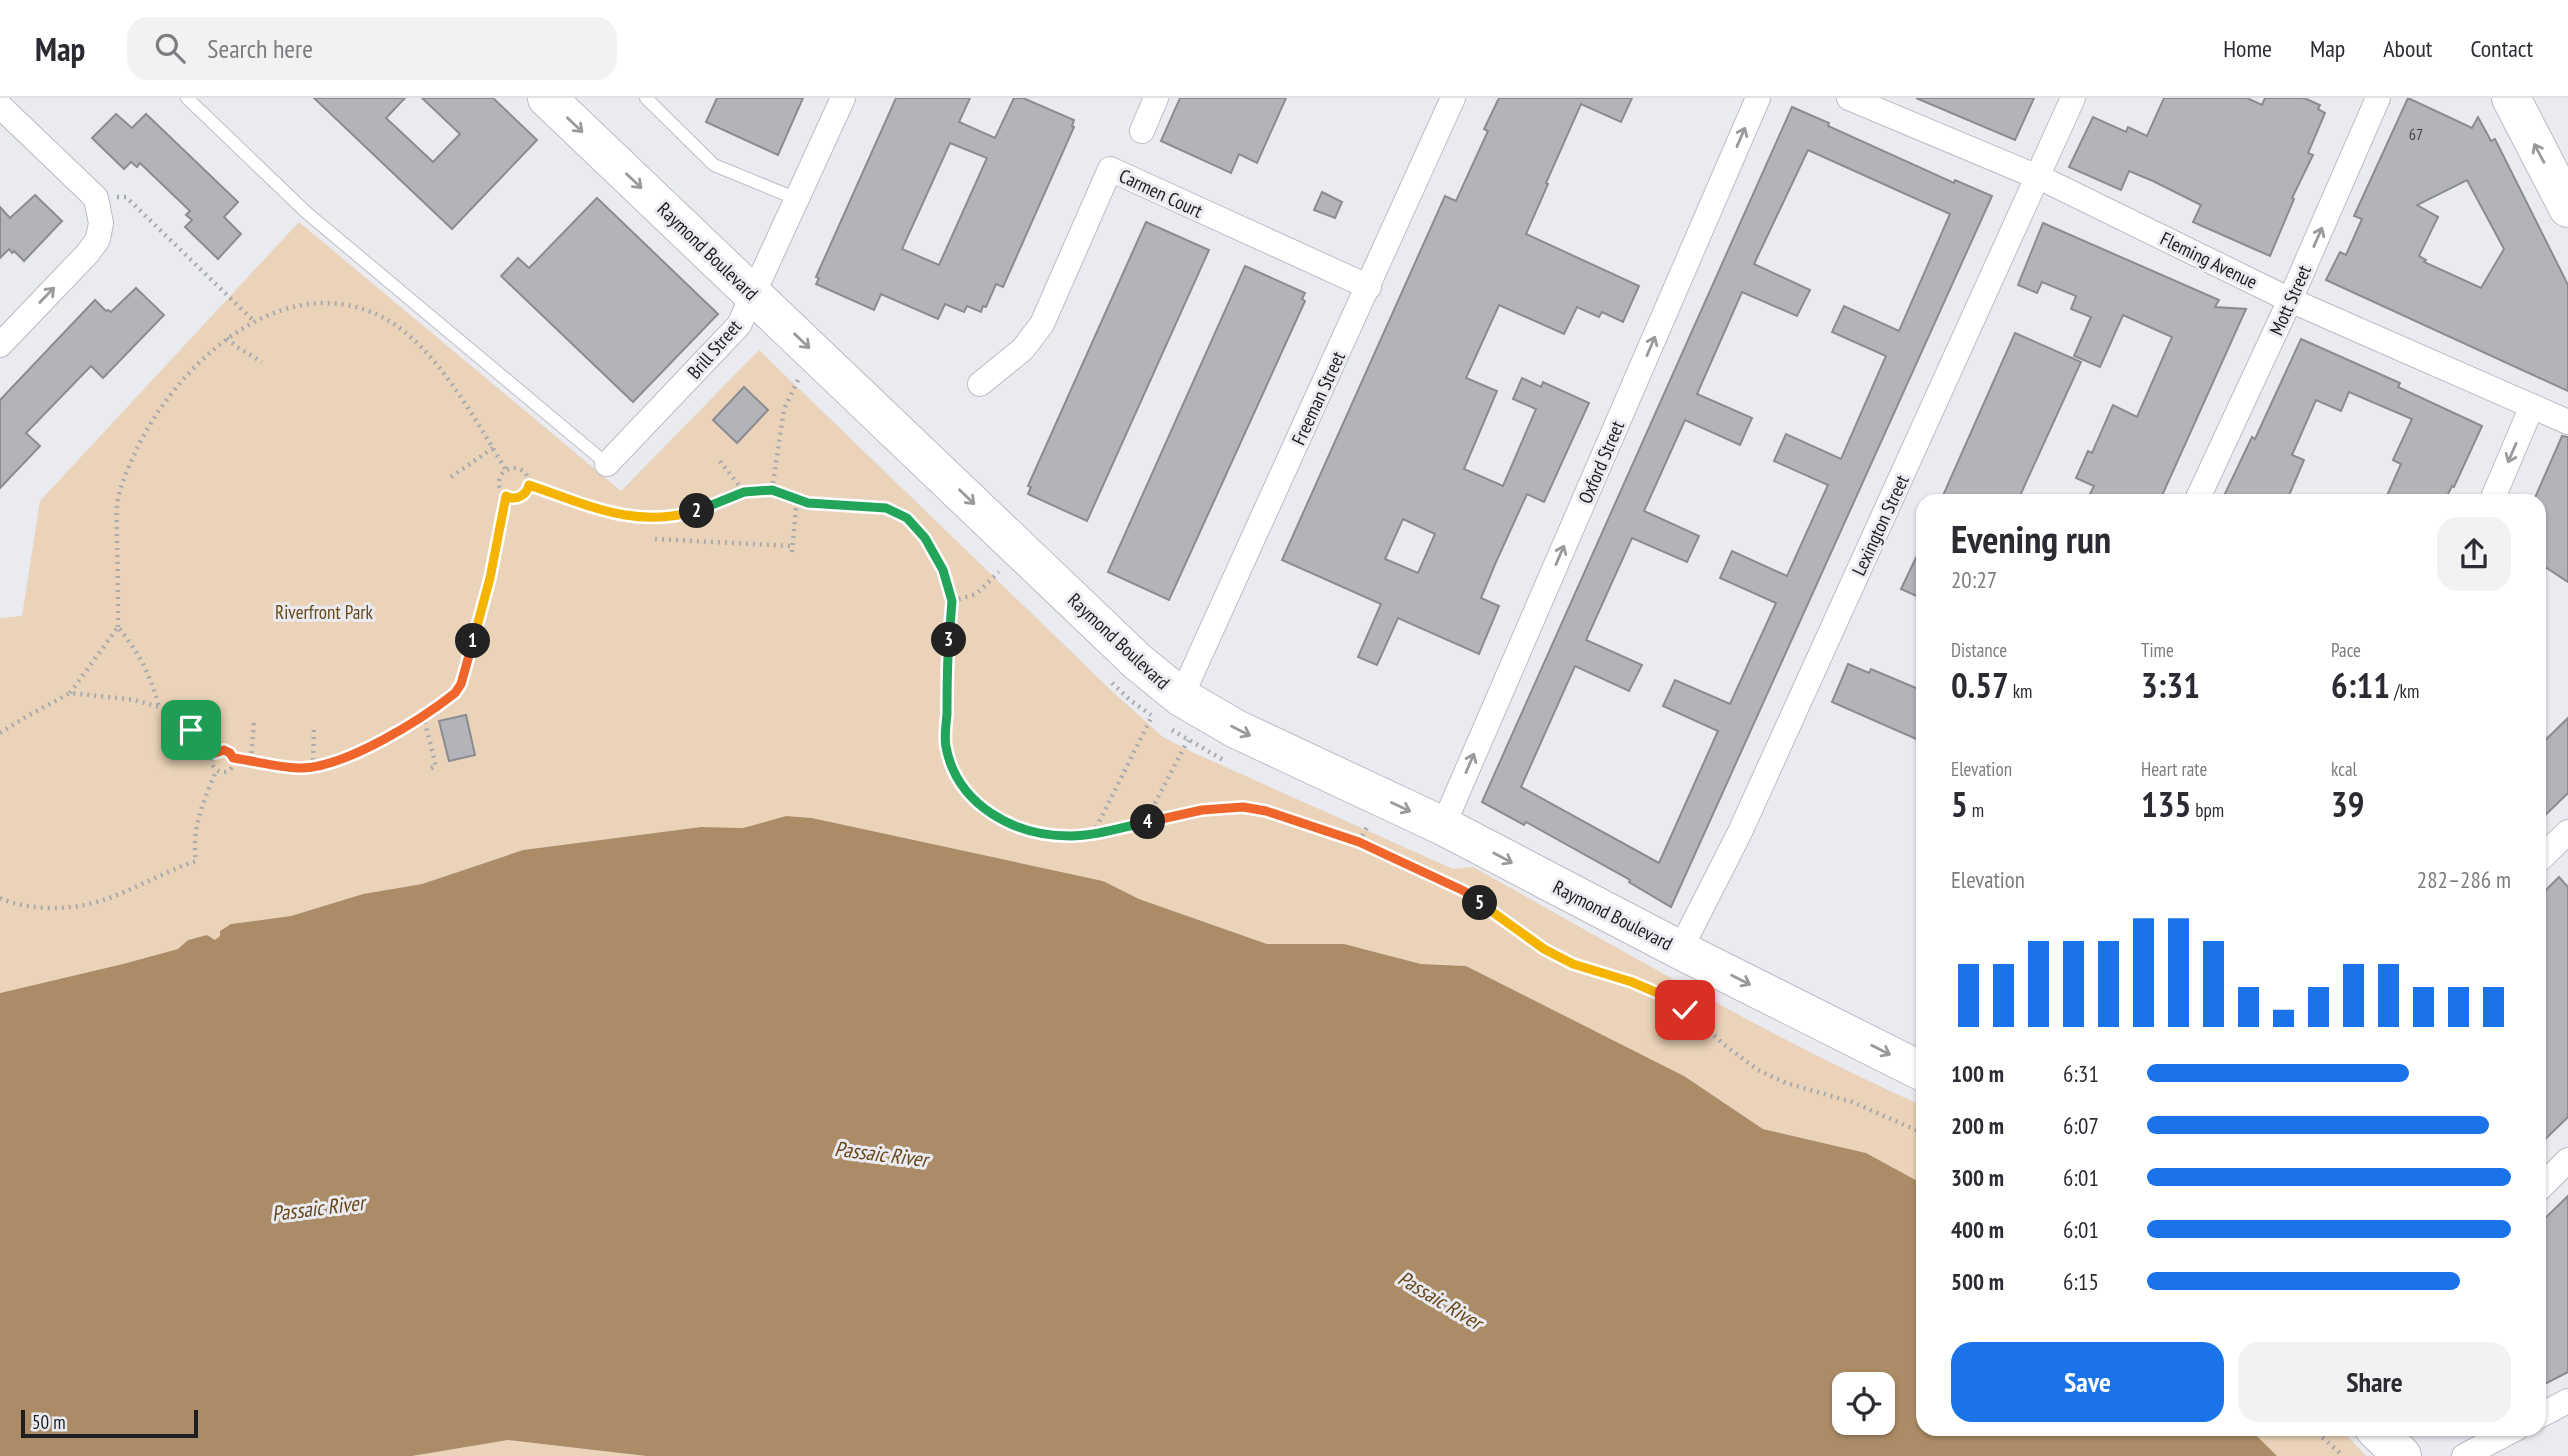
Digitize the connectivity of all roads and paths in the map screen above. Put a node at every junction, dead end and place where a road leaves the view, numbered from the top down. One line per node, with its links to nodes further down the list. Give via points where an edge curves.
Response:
1 (187, 98): 31 (lane, via 307,213)
2 (547, 98): 19 (main road, Raymond Boulevard, one-way to 19)
3 (646, 98): 15 (lane, via 714,165)
4 (843, 98): 15 (street, Brill Street)
5 (1157, 98): 13 (street)
6 (1453, 98): 18 (street, Freeman Street)
7 (1758, 98): 61 (street, Oxford Street, one-way to 7)
8 (1849, 98): 14 (street, Fleming Avenue)
9 (2073, 98): 14 (street, Lexington Street)
10 (2378, 98): 20 (street, Mott Street, one-way to 10)
11 (2511, 98): 17 (main road, one-way to 11)
12 (0, 106): 16 (street)
13 (1142, 131)
14 (2038, 177): 20 (street, Fleming Avenue); 67 (street, Lexington Street, via 1740,832)
15 (797, 199): 19 (street, Brill Street)
16 (99, 203): 21 (path, via 126,197); 23 (street, one-way to 16, via 88,253 101,222)
17 (2568, 208)
18 (1369, 287): 25 (street, Carmen Court, via 1110,169 1042,324 1023,349); 46 (street, Freeman Street)
19 (753, 293): 31 (street, Brill Street, via 739,326); 46 (main road, Raymond Boulevard, one-way to 46, via 1138,662)
20 (2290, 300): 27 (street, Fleming Avenue); 37 (street, Mott Street)
21 (255, 322): 22 (path); 29 (path, via 289,308 320,303 352,306 385,319 438,368)
22 (227, 338): 24 (path); 44 (path, via 164,402 125,474 117,504)
23 (0, 345)
24 (262, 362)
25 (980, 384)
26 (793, 385): 35 (path, via 784,410)
27 (2532, 406): 28 (street, Fleming Avenue); 38 (street, one-way to 38)
28 (2568, 422)
29 (493, 449): 32 (path); 33 (path)
30 (720, 461): 36 (path)
31 (607, 464)
32 (506, 470): 34 (path, via 520,469); 39 (path, via 498,481)
33 (451, 477)
34 (529, 485): 36 (path, via 618,514 650,519 711,507); 39 (path, via 520,497)
35 (772, 490): 36 (path); 40 (path)
36 (744, 492)
37 (2200, 494)
38 (2495, 494)
39 (506, 496): 48 (path, via 490,578 461,684)
40 (797, 499): 41 (path, via 792,549); 43 (path, via 886,508 907,518 943,570)
41 (655, 539)
42 (999, 572): 43 (path, via 976,594)
43 (952, 601): 63 (path, via 946,746 955,773 987,812 1012,825 1033,832)
44 (118, 627): 45 (path); 47 (path, via 153,681)
45 (70, 693): 47 (path); 51 (path)
46 (1167, 706): 61 (main road, Raymond Boulevard, one-way to 61, via 1236,729); 63 (path)
47 (159, 707): 53 (path)
48 (423, 715): 56 (path, via 343,760); 57 (path, via 436,766)
49 (254, 720): 55 (path)
50 (314, 726): 56 (path)
51 (0, 733)
52 (1188, 740): 59 (path)
53 (215, 753): 54 (path, via 224,750); 58 (path, via 211,763)
54 (233, 758): 55 (path); 58 (path, via 230,771)
55 (251, 760): 56 (path)
56 (313, 767)
57 (426, 770)
58 (216, 771): 66 (path, via 196,827 197,861 116,898 73,909 26,906)
59 (1144, 823): 63 (path); 64 (path, via 1202,810 1243,807)
60 (1368, 825): 64 (path)
61 (1443, 826): 67 (main road, Raymond Boulevard, one-way to 67)
62 (2568, 832): 65 (street)
63 (1093, 834)
64 (1359, 842): 69 (path, via 1464,891 1544,949 1573,964 1662,995 1758,1070)
65 (2546, 853)
66 (0, 898)
67 (1680, 950): 68 (main road, Raymond Boulevard, one-way to 68)
68 (1916, 1068)
69 (1916, 1130)
70 (2568, 1160): 71 (street)
71 (2546, 1182)
72 (2568, 1401): 73 (street)
73 (2546, 1412)
74 (2321, 1436): 77 (path)
75 (2382, 1436): 78 (main road)
76 (2502, 1436): 79 (street)
77 (2343, 1456)
78 (2402, 1456)
79 (2464, 1456)

